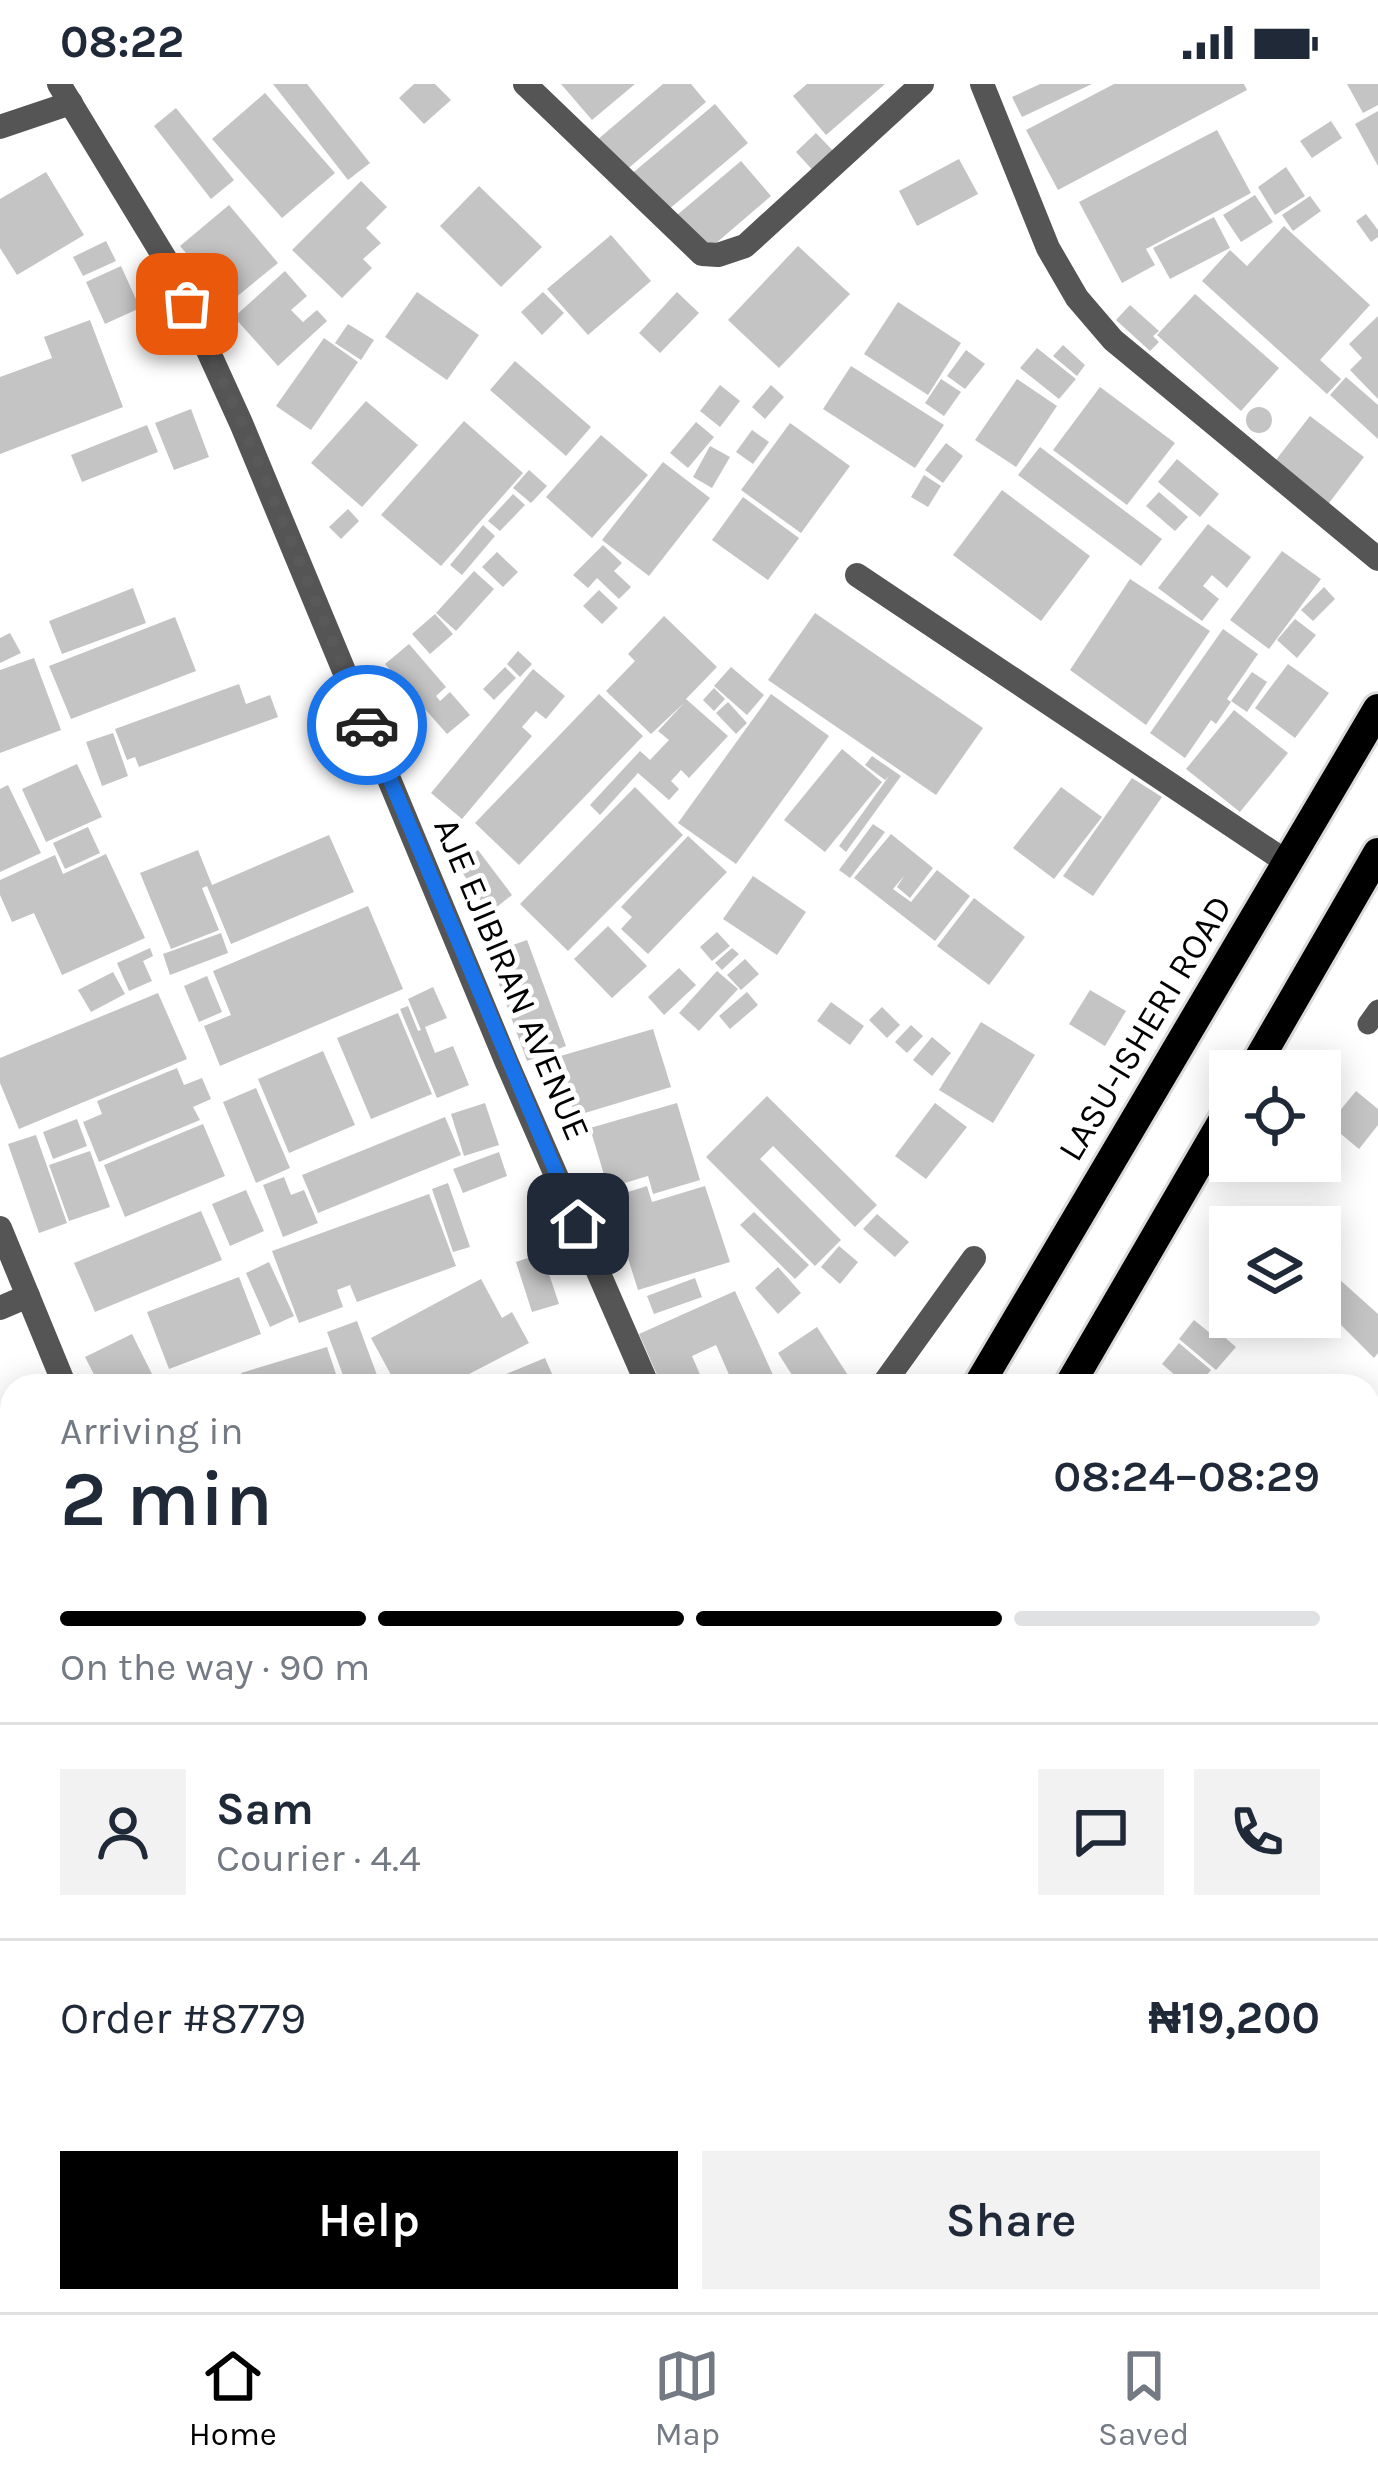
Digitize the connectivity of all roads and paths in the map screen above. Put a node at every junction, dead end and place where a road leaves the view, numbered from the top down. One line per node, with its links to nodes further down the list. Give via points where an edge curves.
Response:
1 (525, 84): 2 (street, via 702,254 718,255 745,246)
2 (922, 84)
3 (982, 84): 6 (street, via 1076,298 1113,340)
4 (65, 93): 5 (street); 18 (street, AJE EJIBIRAN AVENUE, via 169,265 242,423)
5 (0, 127)
6 (1378, 559)
7 (857, 575): 10 (street)
8 (1378, 709): 10 (main road, LASU-ISHERI ROAD)
9 (1378, 854): 11 (main road)
10 (1288, 862): 20 (main road, LASU-ISHERI ROAD)
11 (1264, 1050)
12 (1209, 1144): 21 (main road)
13 (0, 1228): 15 (street)
14 (974, 1258): 19 (street)
15 (28, 1296): 16 (street); 17 (street)
16 (0, 1308)
17 (60, 1374)
18 (643, 1374)
19 (891, 1374)
20 (985, 1374)
21 (1076, 1374)

